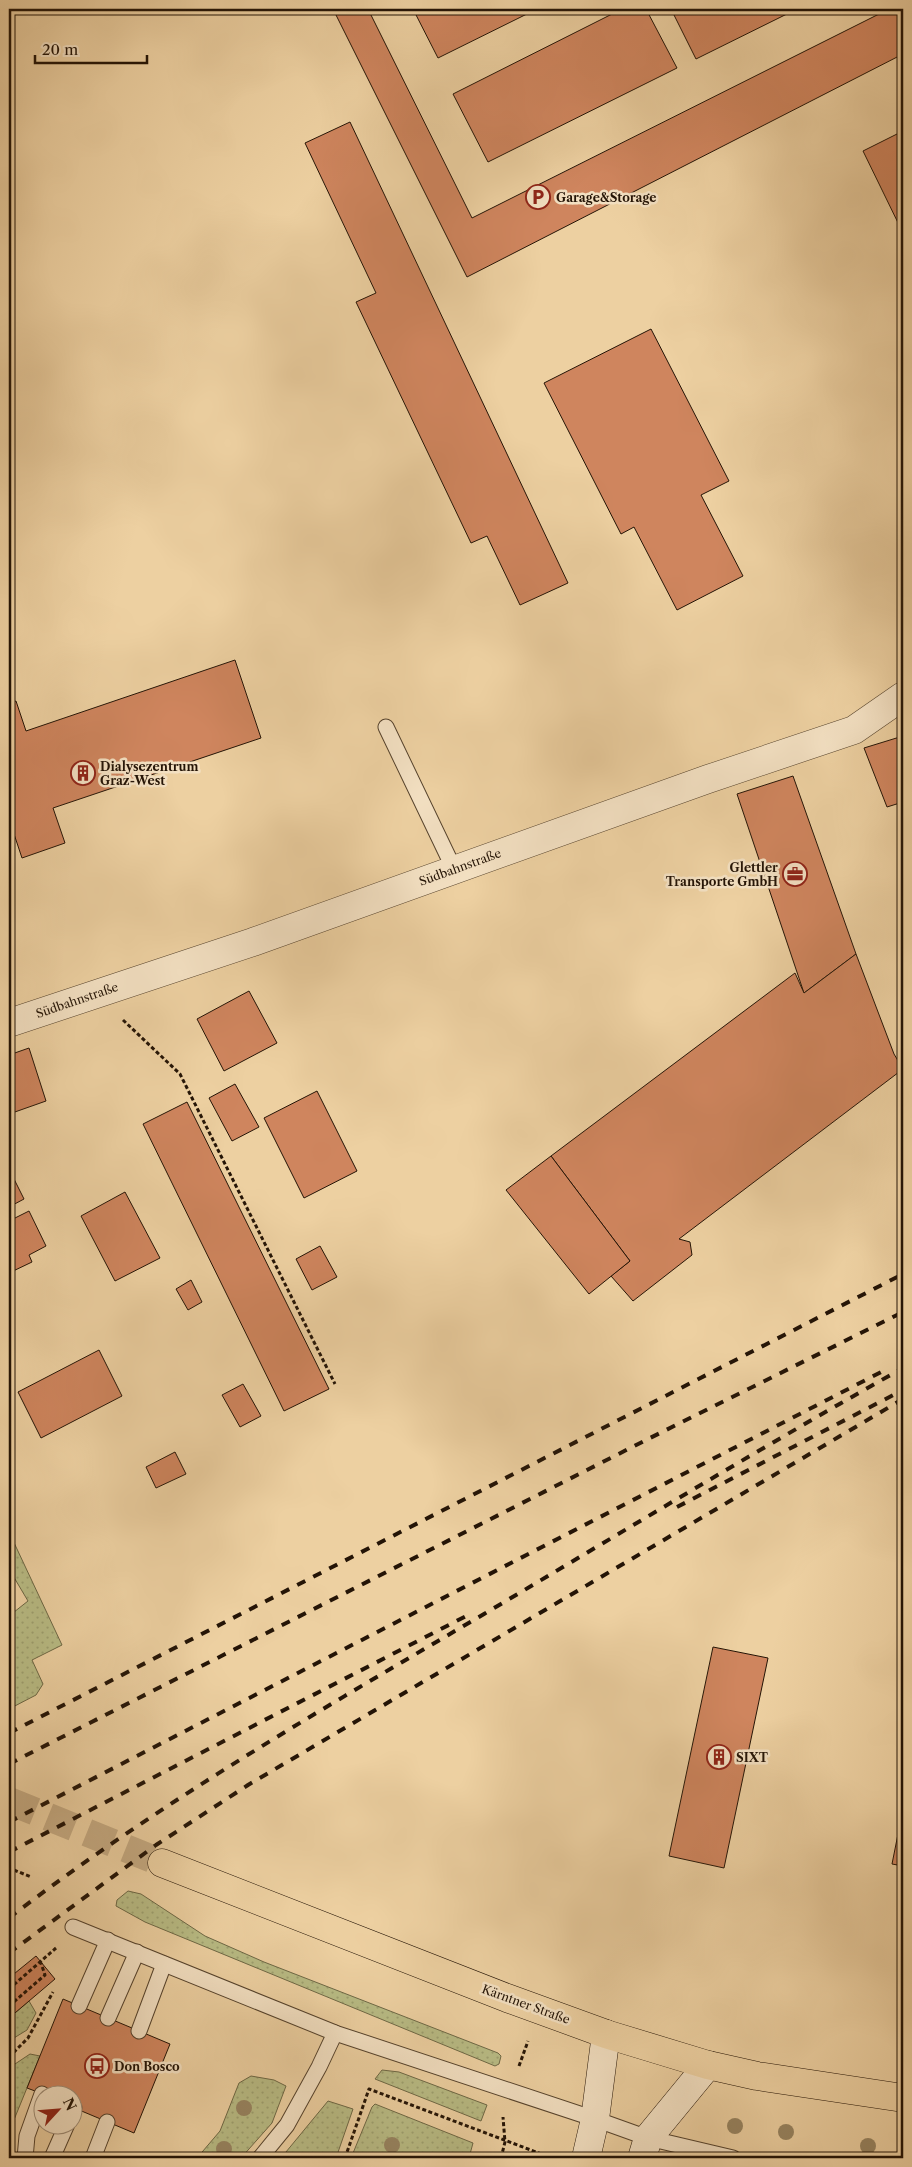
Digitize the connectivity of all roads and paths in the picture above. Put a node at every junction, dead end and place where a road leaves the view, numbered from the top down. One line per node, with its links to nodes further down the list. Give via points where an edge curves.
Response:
1 (903, 696): 3 (street, Südbahnstraße, via 854,730)
2 (386, 727): 3 (lane)
3 (454, 869): 4 (street, Südbahnstraße, via 308,931)
4 (96, 994): 5 (street, Südbahnstraße); 6 (path, via 180,1074)
5 (9, 1023)
6 (335, 1384)
7 (162, 1863): 23 (main road, Kärntner Straße)
8 (14, 1870): 9 (path)
9 (31, 1877)
10 (73, 1927): 11 (lane)
11 (108, 1940): 13 (lane); 19 (lane)
12 (60, 1944): 14 (path)
13 (137, 1952): 15 (lane); 20 (lane)
14 (41, 1963): 17 (path); 18 (path, via 45,1975)
15 (164, 1964): 21 (lane); 22 (lane)
16 (56, 1986): 24 (path, via 28,2038)
17 (9, 1989)
18 (9, 2006)
19 (79, 2006)
20 (108, 2018)
21 (139, 2031)
22 (335, 2033): 29 (lane); 37 (lane, via 287,2125)
23 (606, 2034): 25 (main road, Kärntner Straße); 29 (street)
24 (9, 2057)
25 (708, 2065): 26 (main road, Kärntner Straße, via 756,2076); 33 (street)
26 (903, 2098)
27 (503, 2112): 32 (path)
28 (32, 2116): 34 (lane)
29 (595, 2119): 33 (lane); 41 (street)
30 (107, 2122): 36 (lane)
31 (62, 2134): 35 (lane)
32 (505, 2142): 38 (path, via 369,2089); 39 (path); 40 (path)
33 (645, 2148): 42 (lane)
34 (25, 2158)
35 (52, 2158)
36 (93, 2158)
37 (260, 2158)
38 (345, 2158)
39 (501, 2158)
40 (553, 2158)
41 (586, 2158)
42 (733, 2158)

